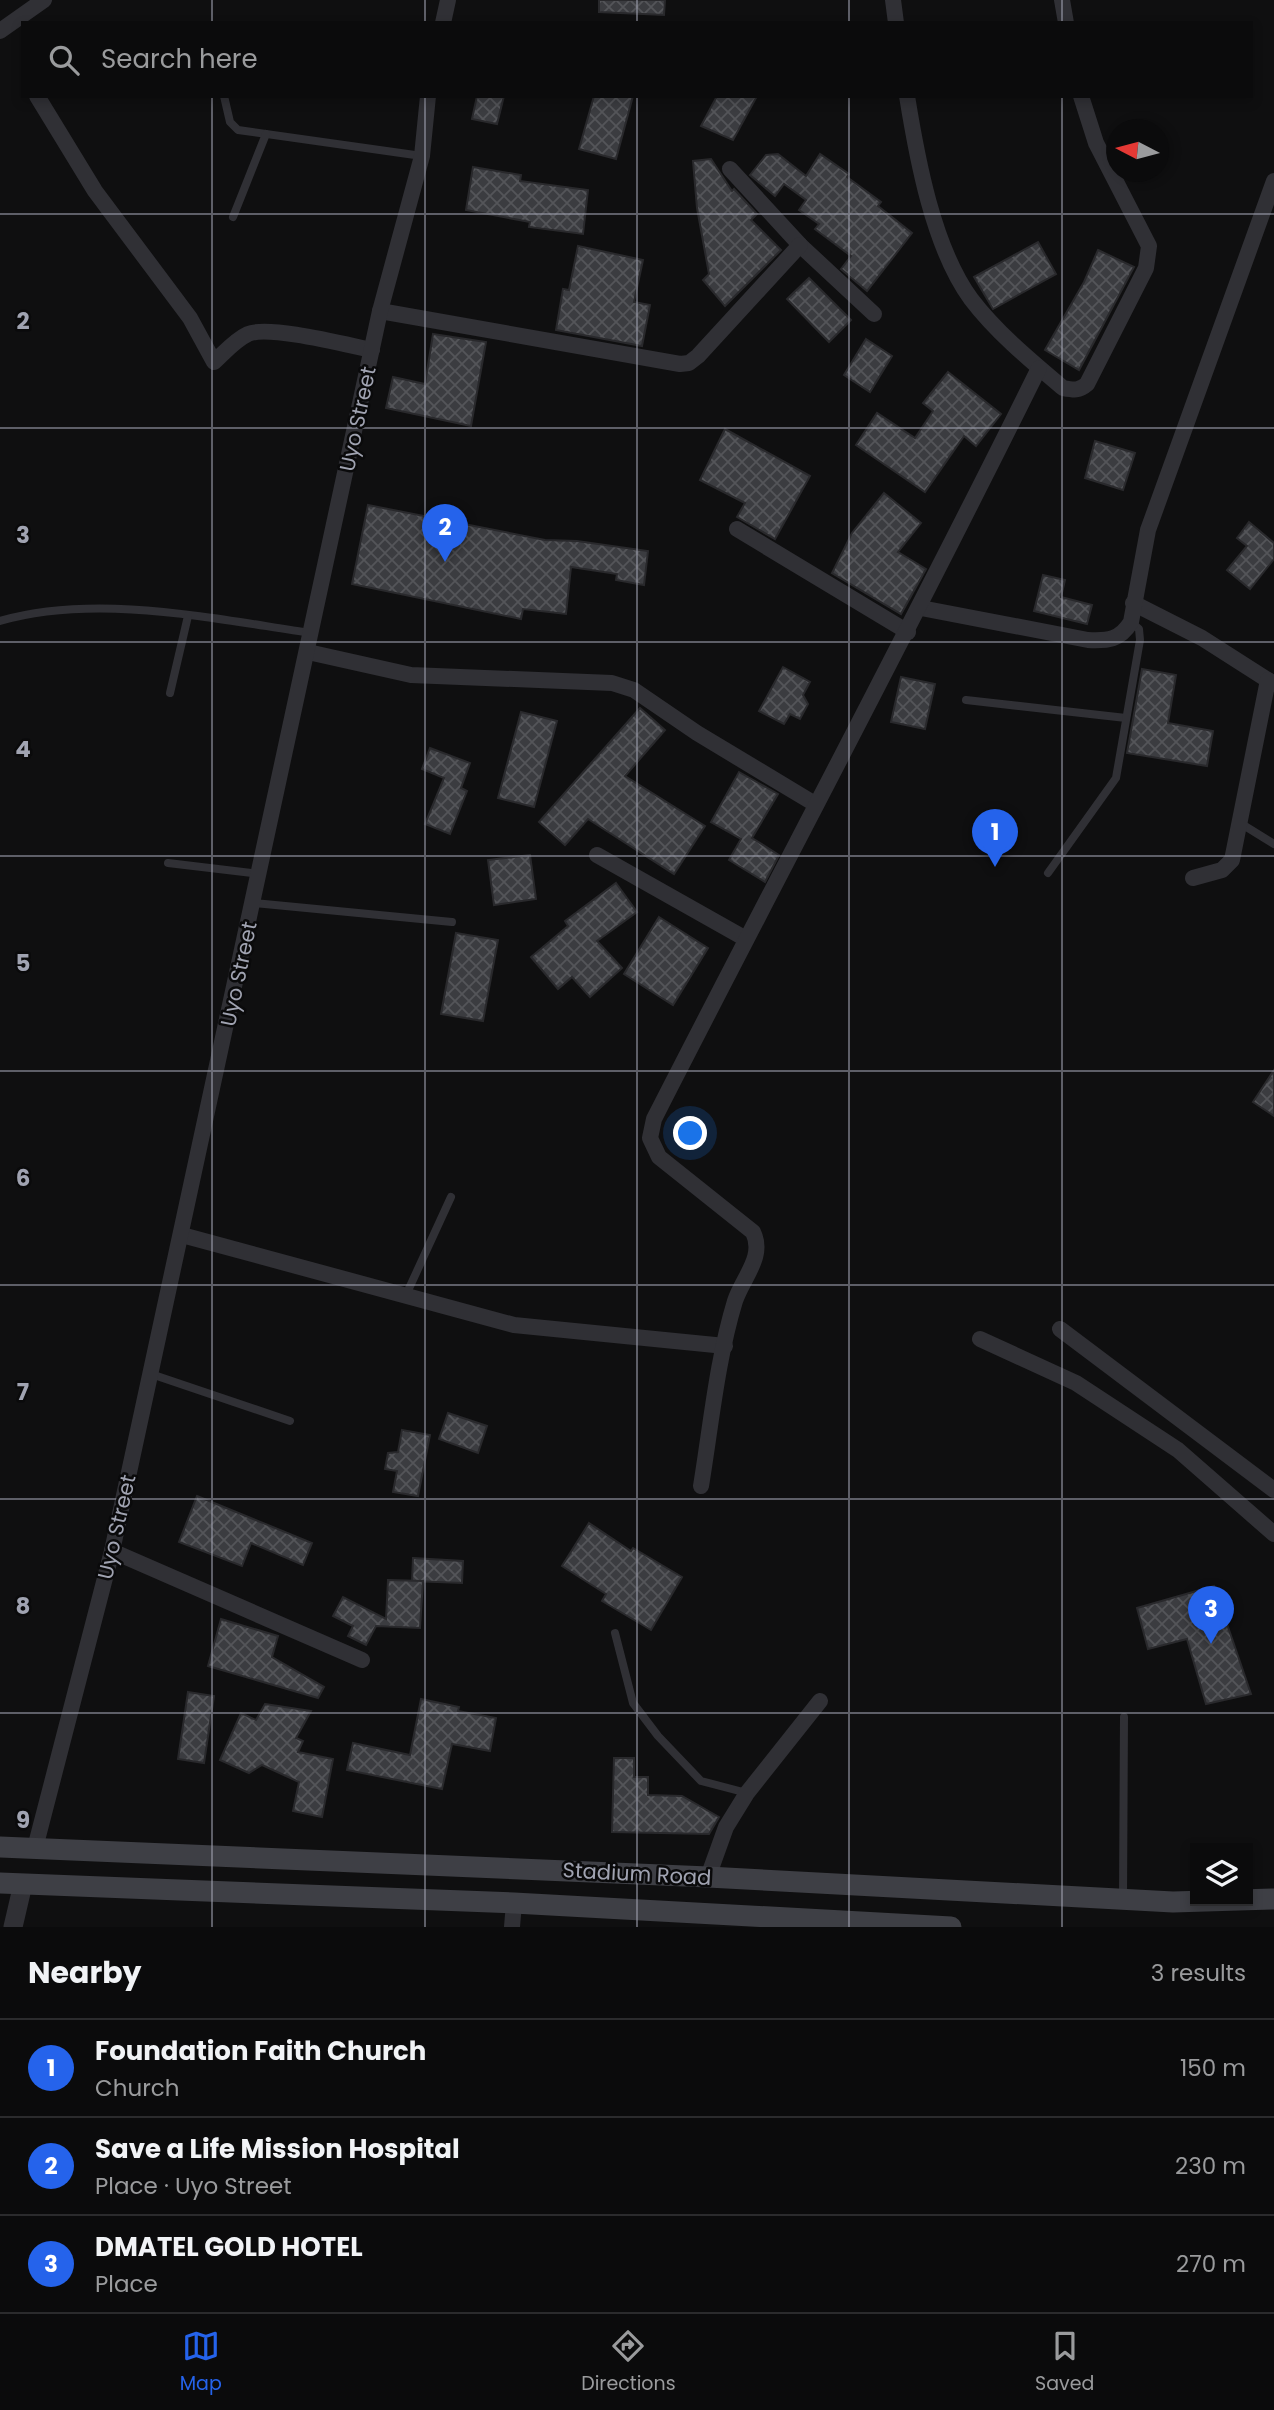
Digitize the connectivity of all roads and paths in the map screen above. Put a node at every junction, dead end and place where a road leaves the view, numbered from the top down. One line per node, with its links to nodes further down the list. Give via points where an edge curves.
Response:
1 (44, 0): 8 (street)
2 (448, 0): 5 (street)
3 (893, 0): 6 (street)
4 (1062, 0): 7 (street)
5 (443, 21)
6 (896, 21)
7 (1066, 21)
8 (0, 31)
9 (38, 98): 22 (street, via 95,191 190,318 214,362 244,337 269,331)
10 (224, 98): 14 (lane, via 230,122 238,130)
11 (428, 98): 15 (street, Uyo Street)
12 (907, 98): 23 (street, via 914,139 952,267 971,299)
13 (1083, 98): 23 (street, via 1096,143 1145,235 1149,259 1081,390 1063,388)
14 (266, 134): 15 (lane); 18 (lane)
15 (422, 156): 20 (street, Uyo Street)
16 (730, 169): 19 (street)
17 (1274, 181): 25 (street, via 1148,530)
18 (233, 217)
19 (800, 245): 20 (street, via 690,363 669,365); 21 (street)
20 (380, 311): 22 (street, Uyo Street)
21 (874, 314)
22 (372, 349): 31 (street, Uyo Street)
23 (1039, 368): 26 (street)
24 (737, 529): 30 (street)
25 (1133, 603): 29 (street); 33 (street, via 1202,638)
26 (921, 608): 29 (street, via 1088,640 1108,641 1123,634); 30 (street)
27 (188, 615): 28 (lane, via 74,608); 31 (lane); 34 (lane)
28 (0, 621)
29 (1131, 622): 36 (lane, via 1139,629 1140,640)
30 (908, 632): 37 (street)
31 (312, 633): 32 (street, Uyo Street)
32 (308, 652): 37 (street, via 411,675 612,683 634,691); 43 (street, Uyo Street)
33 (1271, 682): 38 (street)
34 (170, 693)
35 (966, 700): 36 (lane)
36 (1126, 718): 42 (lane, via 1116,778)
37 (815, 804): 47 (street)
38 (1240, 823): 39 (lane); 44 (street, via 1227,866)
39 (1274, 845)
40 (597, 855): 47 (street)
41 (168, 863): 43 (lane)
42 (1048, 873)
43 (260, 874): 45 (street, Uyo Street)
44 (1193, 878)
45 (254, 903): 46 (lane); 49 (street, Uyo Street)
46 (452, 922)
47 (746, 939): 53 (street, via 654,1119 650,1138 659,1157 753,1232 758,1243 735,1301)
48 (451, 1197): 50 (lane)
49 (182, 1236): 50 (street); 54 (street, Uyo Street)
50 (406, 1296): 53 (street, via 514,1325)
51 (1060, 1329): 57 (street)
52 (980, 1339): 58 (street, via 1076,1382 1178,1450)
53 (725, 1346): 56 (street)
54 (152, 1374): 55 (lane); 59 (street, Uyo Street)
55 (290, 1421)
56 (701, 1486)
57 (1274, 1490)
58 (1274, 1534)
59 (112, 1551): 61 (street); 66 (street, Uyo Street)
60 (615, 1633): 64 (lane, via 633,1703 658,1736 701,1781)
61 (362, 1660)
62 (820, 1701): 64 (street)
63 (1124, 1717): 72 (lane)
64 (747, 1793): 67 (street, via 726,1827)
65 (0, 1847): 66 (main road, Stadium Road)
66 (34, 1848): 67 (main road, Stadium Road)
67 (708, 1877): 70 (main road, Stadium Road)
68 (0, 1883): 69 (main road, Stadium Road)
69 (23, 1884): 74 (main road, Stadium Road); 77 (street)
70 (910, 1890): 71 (main road, Stadium Road); 76 (main road)
71 (940, 1891): 72 (main road, Stadium Road); 79 (main road)
72 (1123, 1899): 73 (main road, Stadium Road)
73 (1274, 1899)
74 (514, 1903): 75 (main road, Stadium Road); 78 (street)
75 (708, 1920): 76 (main road, Stadium Road)
76 (910, 1926): 79 (main road, Stadium Road)
77 (13, 1927)
78 (512, 1927)
79 (939, 1927): 80 (main road, Stadium Road)
80 (951, 1927)

